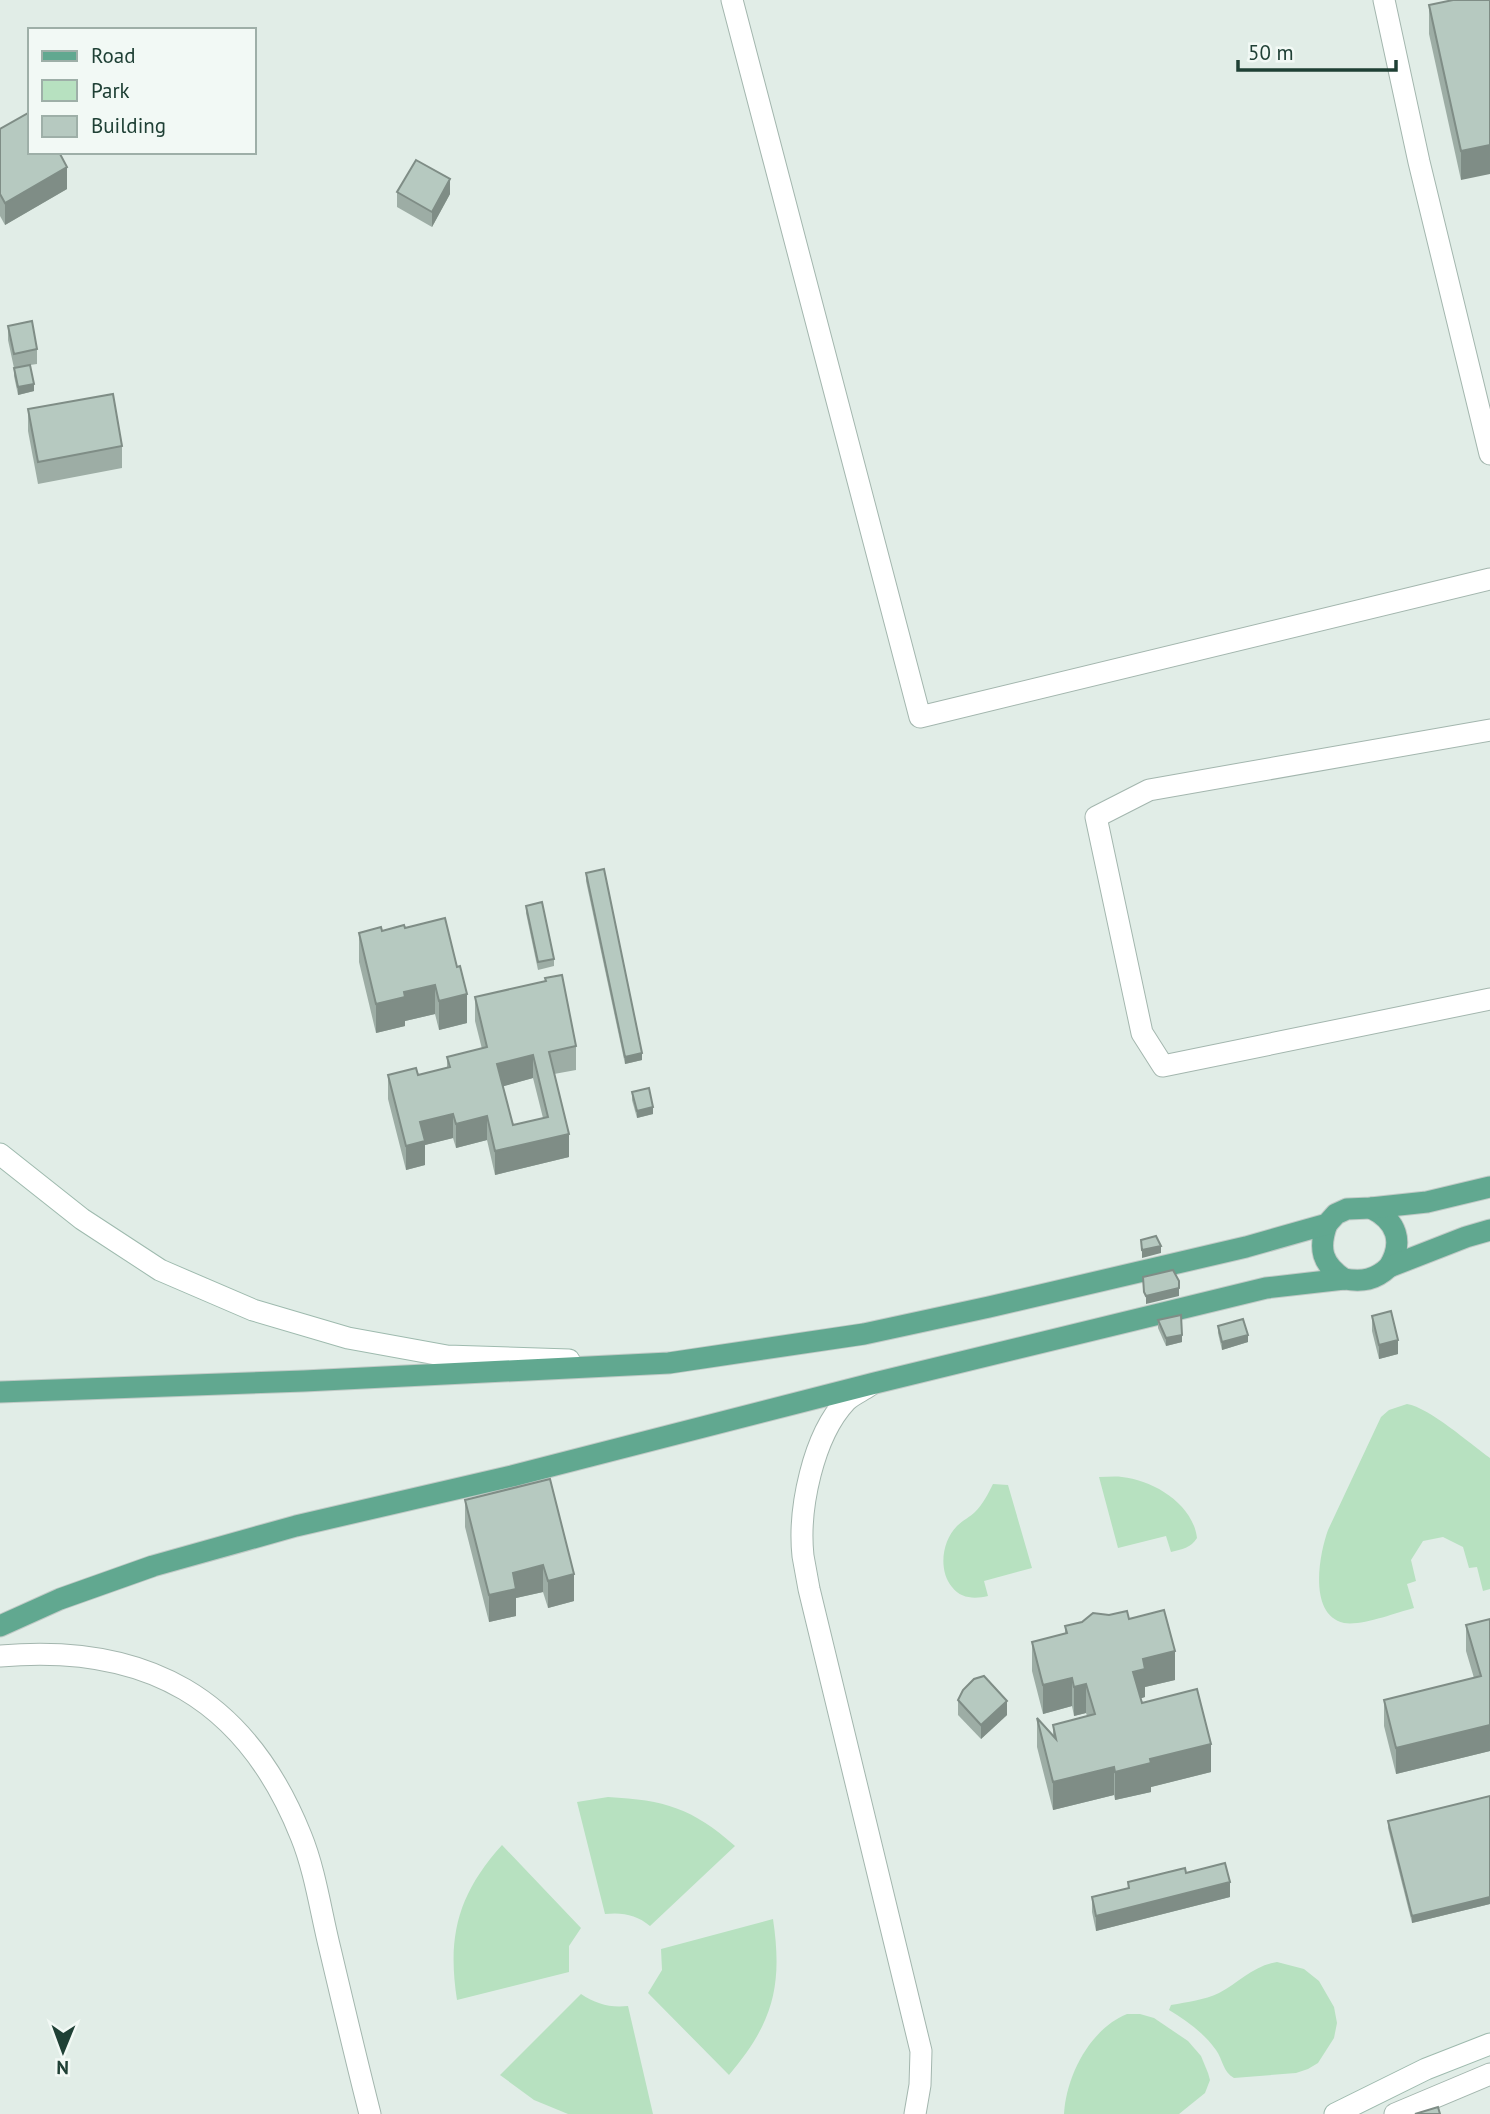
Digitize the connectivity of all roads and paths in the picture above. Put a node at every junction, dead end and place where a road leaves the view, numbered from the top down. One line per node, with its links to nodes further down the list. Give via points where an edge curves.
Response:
1 (732, 0): 4 (street, via 920,716)
2 (1384, 0): 3 (street)
3 (1490, 454)
4 (1490, 579)
5 (1490, 730): 6 (street, via 1149,790 1096,817 1142,1033 1163,1066)
6 (1490, 999)
7 (0, 1154): 14 (street, via 82,1219 160,1270 253,1310 348,1338 447,1356)
8 (1490, 1187): 9 (main road, via 1427,1202)
9 (1371, 1208): 10 (main road, via 1347,1209); 12 (main road, via 1390,1222 1395,1233 1397,1245)
10 (1327, 1224): 13 (main road, via 1322,1249 1334,1272); 14 (main road, via 927,1321)
11 (1490, 1230): 12 (main road)
12 (1390, 1267): 13 (main road, via 1370,1280)
13 (1345, 1279): 15 (main road, via 1266,1288)
14 (669, 1363): 16 (main road)
15 (875, 1383): 17 (main road, via 296,1526 153,1566); 23 (street, via 848,1399 832,1419 818,1450 803,1517 803,1555 920,2051)
16 (0, 1392)
17 (0, 1626)
18 (0, 1656): 22 (street, via 83,1655 127,1665 206,1703 258,1754 302,1838)
19 (1487, 2045): 20 (street); 24 (street)
20 (1490, 2067)
21 (1490, 2074): 25 (street)
22 (370, 2114)
23 (915, 2114)
24 (1335, 2114)
25 (1395, 2114)

